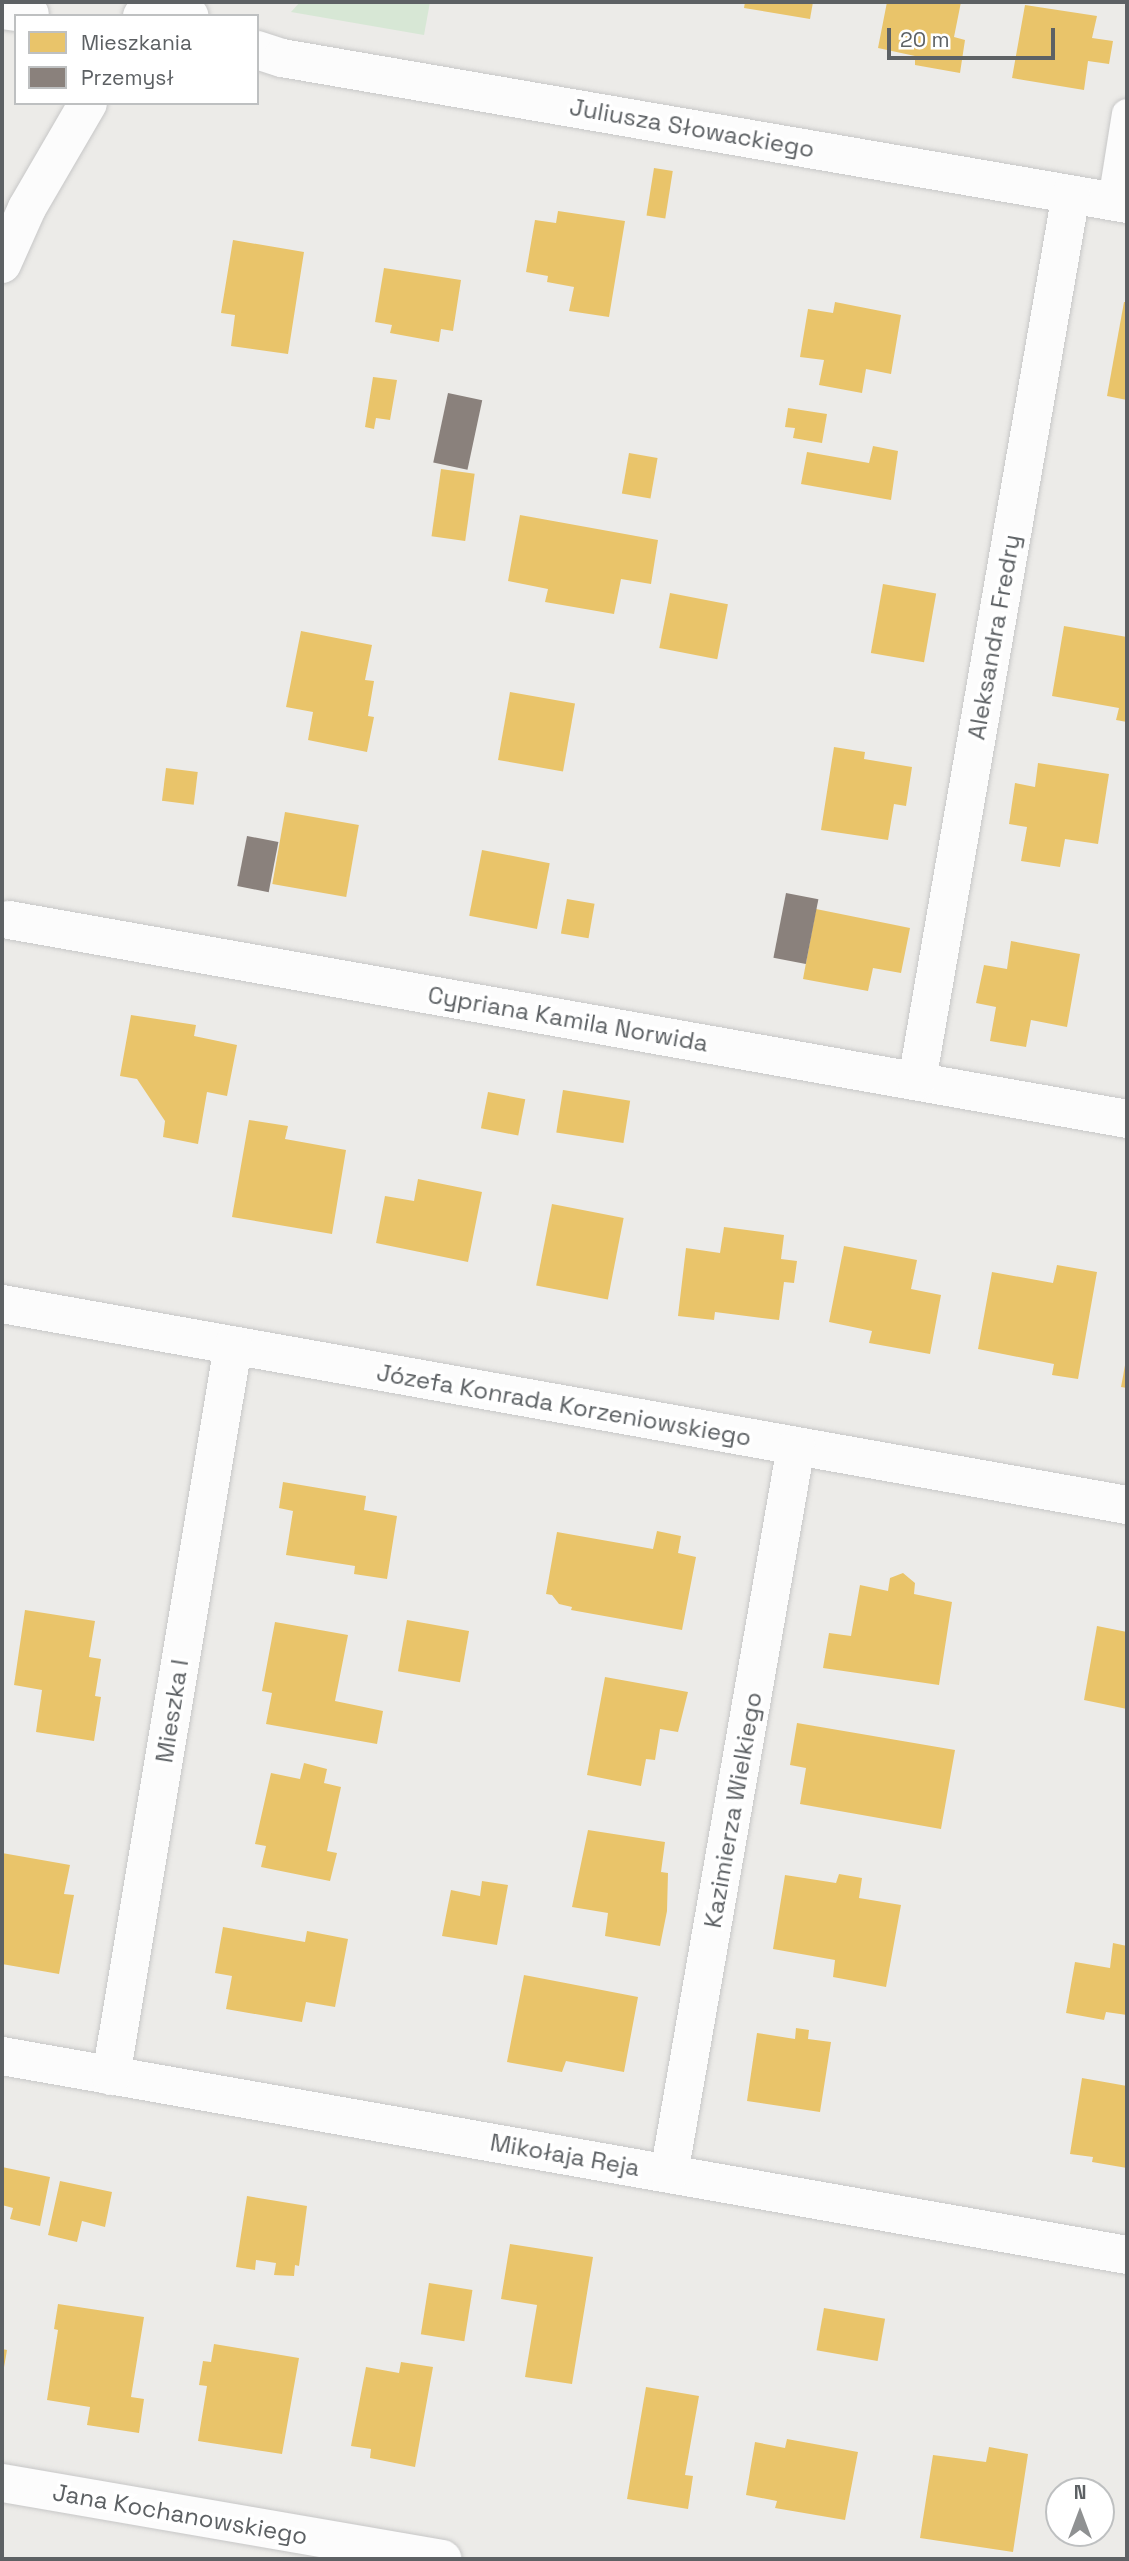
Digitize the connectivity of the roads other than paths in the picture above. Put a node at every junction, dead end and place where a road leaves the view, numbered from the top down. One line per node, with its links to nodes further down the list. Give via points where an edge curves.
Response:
1 (163, 2): 2 (street)
2 (185, 14)
3 (259, 51): 6 (street, Juliusza Słowackiego)
4 (88, 105): 8 (street, via 27,208)
5 (1127, 114): 7 (lane)
6 (1072, 194): 7 (street, Juliusza Słowackiego); 10 (street, Aleksandra Fredry)
7 (1120, 202)
8 (2, 264)
9 (9, 920): 10 (street, Cypriana Kamila Norwida)
10 (916, 1081): 11 (street, Cypriana Kamila Norwida)
11 (1127, 1119)
12 (2, 1304): 13 (street, Józefa Konrada Korzeniowskiego)
13 (233, 1346): 14 (street, Józefa Konrada Korzeniowskiego); 17 (street, Mieszka I)
14 (796, 1446): 15 (street, Józefa Konrada Korzeniowskiego); 18 (street, Kazimierza Wielkiego)
15 (1127, 1505)
16 (2, 2056): 17 (street, Mikołaja Reja)
17 (111, 2076): 18 (street, Mikołaja Reja)
18 (669, 2174): 19 (street, Mikołaja Reja)
19 (1127, 2255)
20 (2, 2483): 21 (street, Jana Kochanowskiego)
21 (442, 2559)

